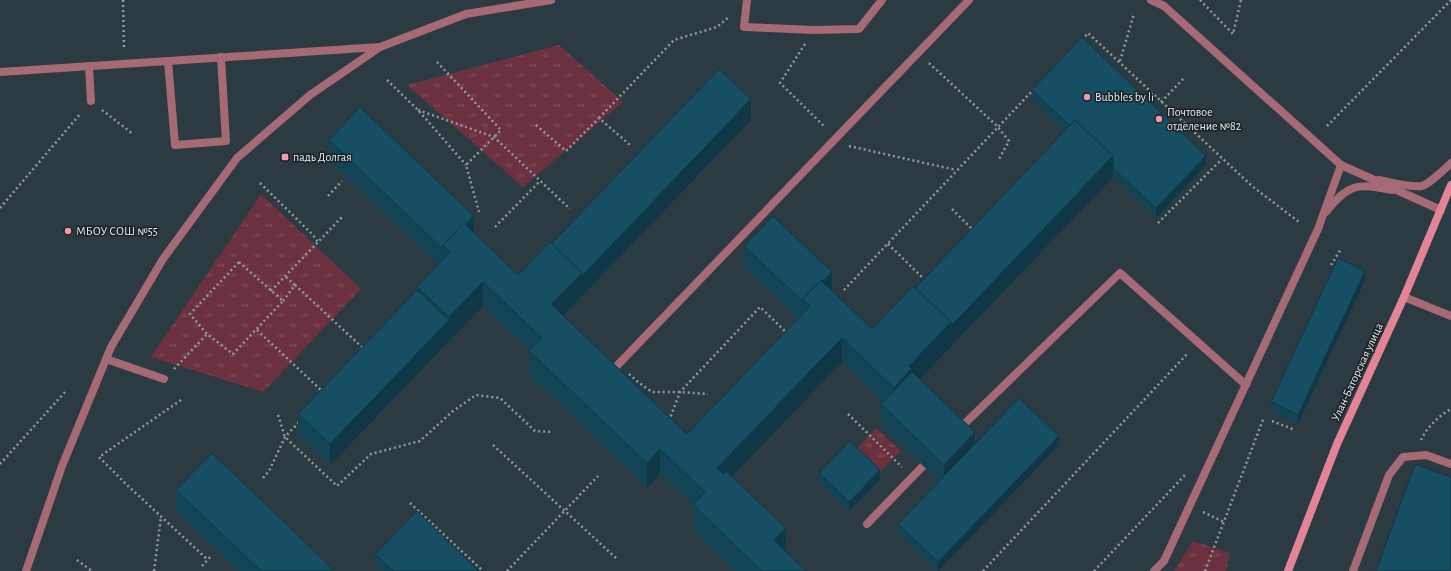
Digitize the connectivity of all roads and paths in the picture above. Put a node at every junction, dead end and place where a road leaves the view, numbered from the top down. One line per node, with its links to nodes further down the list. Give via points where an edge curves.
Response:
1 (123, 0): 20 (path)
2 (551, 0): 14 (street, via 466,14)
3 (746, 0): 12 (street, via 744,26)
4 (882, 0): 12 (street, via 859,28)
5 (969, 0): 35 (street)
6 (1151, 0): 41 (street, via 1164,6)
7 (1200, 0): 8 (path, via 1233,34)
8 (1241, 0)
9 (1451, 0): 32 (path)
10 (1134, 14): 18 (path)
11 (732, 15): 29 (path, via 716,27 674,40)
12 (814, 30): 35 (path, via 780,83)
13 (1078, 44): 18 (path, via 1088,33)
14 (380, 47): 15 (street); 78 (street, via 310,95 237,158 163,259 110,347)
15 (221, 57): 16 (street); 16 (street, via 226,141 218,142 175,145)
16 (168, 61): 20 (street)
17 (927, 61): 31 (path)
18 (1120, 61): 27 (path)
19 (437, 62): 34 (path, via 501,130)
20 (124, 64): 21 (street)
21 (89, 66): 22 (street); 26 (street)
22 (0, 72)
23 (1185, 77): 27 (path)
24 (387, 80): 28 (path)
25 (1035, 88): 31 (path)
26 (91, 101): 33 (path); 50 (path)
27 (1161, 102): 37 (path)
28 (418, 110): 34 (path); 40 (path)
29 (599, 118): 30 (path, via 566,151); 36 (path)
30 (536, 124)
31 (997, 126): 38 (path, via 1009,141); 42 (path)
32 (1327, 126)
33 (133, 134)
34 (494, 137): 40 (path); 45 (path)
35 (837, 138): 42 (path, via 847,146); 81 (street)
36 (630, 145)
37 (1222, 159): 57 (path); 58 (path)
38 (998, 161)
39 (1451, 163): 43 (street, via 1422,186)
40 (466, 165): 54 (path)
41 (1341, 165): 43 (street); 56 (street)
42 (956, 170): 62 (path)
43 (1370, 178): 48 (street)
44 (342, 181): 49 (path)
45 (540, 181): 52 (path); 59 (path)
46 (260, 183): 61 (path, via 313,234)
47 (1451, 185): 53 (street, Улан-Баторская улица)
48 (1400, 192): 53 (street); 56 (street, via 1370,185 1350,188)
49 (328, 196)
50 (0, 208)
51 (952, 209): 60 (path)
52 (570, 210)
53 (1440, 210): 70 (street, Улан-Баторская улица)
54 (479, 212)
55 (342, 217): 61 (path)
56 (1322, 217): 83 (street)
57 (1299, 222)
58 (1158, 223)
59 (495, 228)
60 (978, 234)
61 (318, 242): 65 (path)
62 (888, 244): 66 (path); 68 (path)
63 (1341, 249): 64 (path)
64 (1331, 265)
65 (285, 276): 67 (path); 69 (path)
66 (930, 284)
67 (295, 285): 71 (path); 77 (path)
68 (844, 290)
69 (271, 291): 71 (path); 74 (path, via 239,262 190,314)
70 (1404, 297): 72 (street); 127 (street, Улан-Баторская улица, via 1337,444)
71 (283, 301): 73 (path)
72 (1451, 316)
73 (257, 330): 74 (path, via 233,354); 87 (path)
74 (207, 334): 79 (path)
75 (789, 334): 85 (path, via 760,307)
76 (1198, 342): 83 (street); 97 (street, via 1120,273); 123 (path)
77 (368, 353)
78 (106, 359): 82 (street); 118 (street, via 62,466)
79 (175, 368)
80 (625, 370): 85 (path, via 652,392)
81 (604, 379)
82 (164, 380)
83 (1246, 385): 125 (street, via 1164,561)
84 (66, 391): 100 (path)
85 (680, 392): 86 (path); 94 (path)
86 (708, 394)
87 (326, 395)
88 (181, 400): 110 (path, via 98,457)
89 (848, 414): 105 (path)
90 (278, 415): 98 (path)
91 (1264, 417): 111 (path)
92 (300, 421): 98 (path)
93 (1272, 421): 95 (path)
94 (669, 422)
95 (1295, 430)
96 (553, 432): 98 (path, via 535,431 500,398 476,395 453,411 420,441 372,454 337,486)
97 (955, 434)
98 (285, 437): 106 (path)
99 (493, 445): 108 (path)
100 (0, 464)
101 (1451, 464): 128 (street, via 1426,455 1403,457 1389,474)
102 (923, 466): 105 (street)
103 (1186, 475): 124 (path)
104 (598, 476): 108 (path)
105 (913, 477): 112 (street)
106 (263, 478)
107 (410, 504): 121 (path)
108 (564, 511): 114 (path); 122 (path)
109 (1200, 511): 111 (path)
110 (161, 517): 116 (path); 120 (path)
111 (1224, 522): 126 (path)
112 (867, 524)
113 (212, 555): 116 (path)
114 (616, 558)
115 (77, 560): 119 (path)
116 (208, 560): 117 (path)
117 (202, 566)
118 (26, 571)
119 (92, 571)
120 (154, 571)
121 (483, 571)
122 (506, 571)
123 (983, 571)
124 (1094, 571)
125 (1154, 571)
126 (1206, 571)
127 (1288, 571)
128 (1353, 571)

